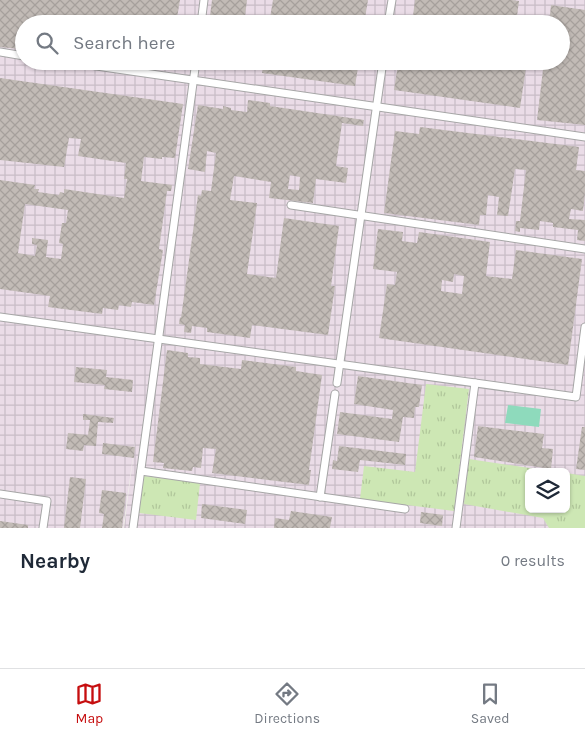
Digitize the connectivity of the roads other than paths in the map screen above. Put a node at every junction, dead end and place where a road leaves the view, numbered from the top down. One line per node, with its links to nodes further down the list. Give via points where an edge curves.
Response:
1 (204, 0): 3 (lane)
2 (392, 0): 4 (lane)
3 (202, 15)
4 (390, 15)
5 (0, 52): 6 (lane)
6 (15, 54)
7 (124, 70): 10 (lane)
8 (195, 70): 10 (lane)
9 (382, 70): 11 (lane)
10 (193, 80): 11 (lane); 18 (lane)
11 (376, 107): 12 (lane); 14 (lane)
12 (585, 137)
13 (291, 205): 14 (lane)
14 (361, 215): 15 (lane); 19 (lane)
15 (585, 249)
16 (0, 317): 18 (lane)
17 (585, 327): 21 (lane, via 576,397)
18 (158, 339): 19 (lane); 23 (lane)
19 (339, 364): 20 (lane); 21 (lane)
20 (337, 383)
21 (475, 383): 29 (lane)
22 (335, 394): 25 (lane)
23 (141, 471): 25 (lane); 28 (lane)
24 (0, 494): 27 (lane, via 47,501)
25 (320, 497): 26 (lane)
26 (405, 509)
27 (43, 528)
28 (133, 528)
29 (456, 528)

